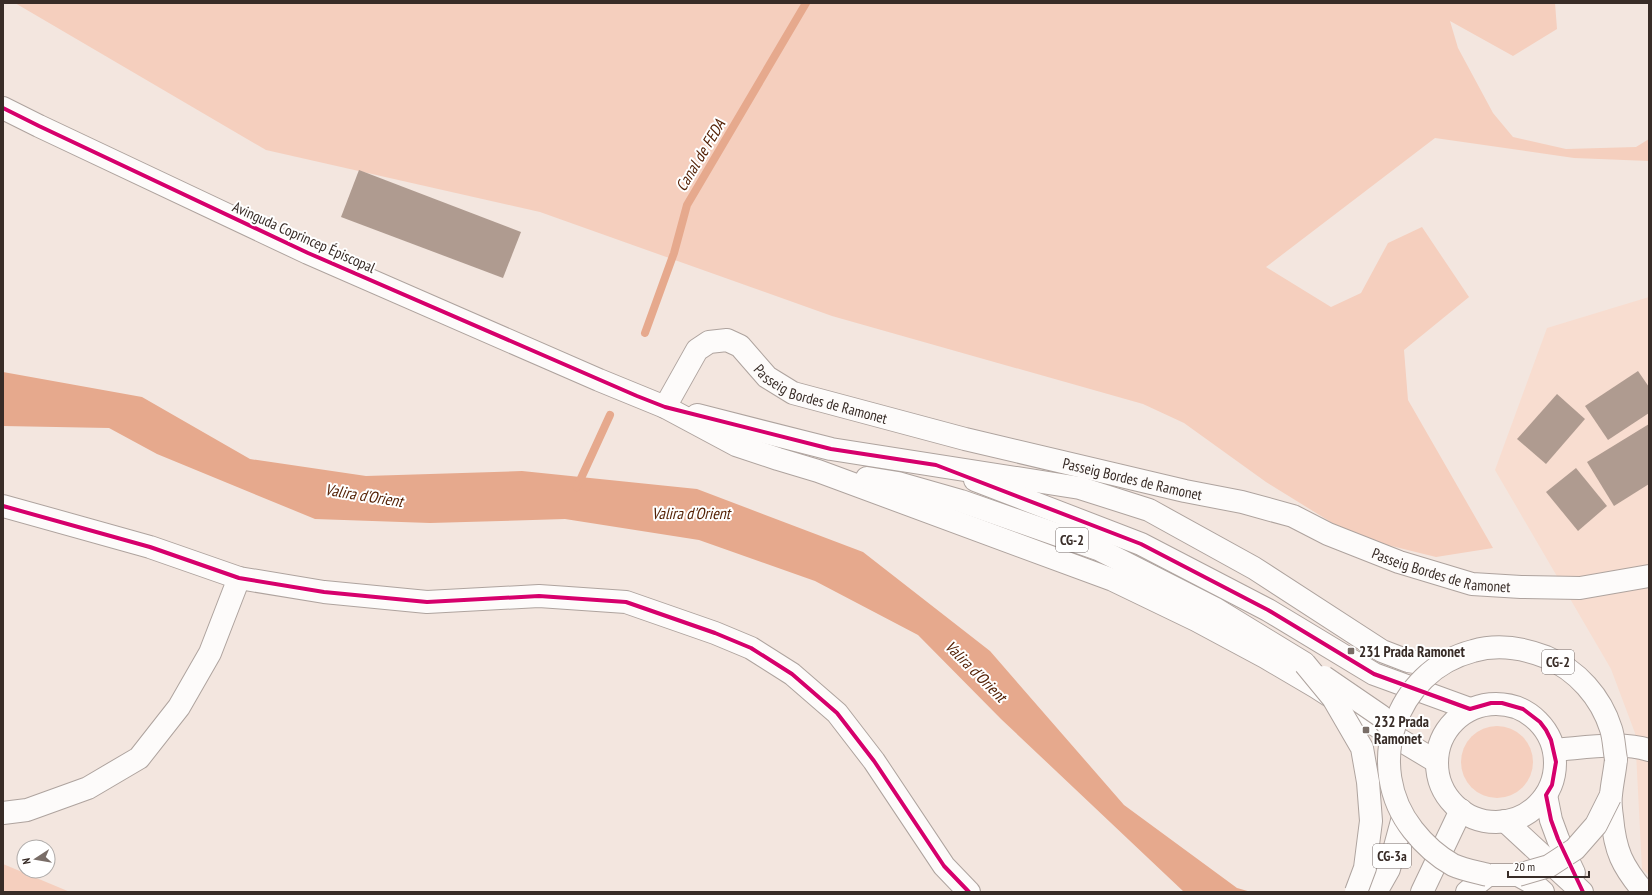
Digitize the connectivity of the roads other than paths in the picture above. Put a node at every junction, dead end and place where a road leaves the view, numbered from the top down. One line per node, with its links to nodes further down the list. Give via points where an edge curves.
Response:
1 (3, 108): 2 (main road, Avinguda Coprincep Épiscopal / CG-2, via 308,253)
2 (665, 407): 3 (main road, CG-2, via 831,449); 4 (main road, via 736,445); 6 (main road, Passeig Bordes de Ramonet, via 697,350 709,342 727,340 740,346 767,377 793,393 965,439 1294,516 1328,534 1399,562 1472,584 1521,588 1580,588)
3 (936, 465): 8 (main road, CG-2, via 1080,488 1149,510 1254,568 1382,651 1408,661 1428,664); 10 (main road, via 1141,544 1268,610 1374,674)
4 (818, 471): 9 (main road, CG-2, via 898,483 961,501 1098,549 1214,608); 16 (main road, via 1114,580 1265,657)
5 (3, 506): 7 (main road, via 150,547)
6 (1649, 576)
7 (239, 578): 20 (main road, via 210,653 179,707 139,758 88,788 27,810); 25 (main road, via 324,592 427,602 539,596 626,602 751,648 792,674 837,713 874,761 944,866)
8 (1445, 662): 11 (main road, CG-2, bridge, via 1422,680 1404,703); 14 (main road, CG-2, bridge, via 1473,651 1502,647 1531,651 1558,662 1581,679 1600,703 1611,730)
9 (1305, 664): 11 (main road, CG-2, bridge, via 1381,716); 26 (main road, bridge, via 1333,698 1362,748 1372,821 1365,868)
10 (1470, 709): 12 (main road, via 1502,703 1523,709 1536,718 1546,730); 16 (main road, via 1446,731 1438,751)
11 (1392, 730): 21 (main road, CG-2, bridge, via 1388,760 1391,790)
12 (1554, 750): 13 (main road, via 1602,746 1637,746); 17 (main road, via 1555,774)
13 (1649, 750)
14 (1616, 759): 15 (main road); 18 (main road, CG-2)
15 (1649, 759)
16 (1437, 762): 19 (main road, via 1443,789)
17 (1546, 795): 22 (main road, via 1532,810); 31 (main road, via 1558,839)
18 (1610, 797): 24 (main road, CG-2, bridge, via 1596,826 1575,849 1549,866); 32 (main road, CG-2, via 1618,850 1628,874)
19 (1461, 810): 22 (main road, via 1478,819); 28 (main road)
20 (3, 813)
21 (1403, 817): 23 (main road, CG-2, bridge, via 1425,845 1454,865); 27 (main road, CG-3a, via 1389,868)
22 (1505, 822): 31 (main road)
23 (1488, 875): 24 (main road, CG-2); 29 (main road)
24 (1518, 875): 30 (main road)
25 (968, 892)
26 (1356, 892)
27 (1376, 892)
28 (1422, 892)
29 (1467, 892)
30 (1543, 892)
31 (1583, 892)
32 (1644, 892)

